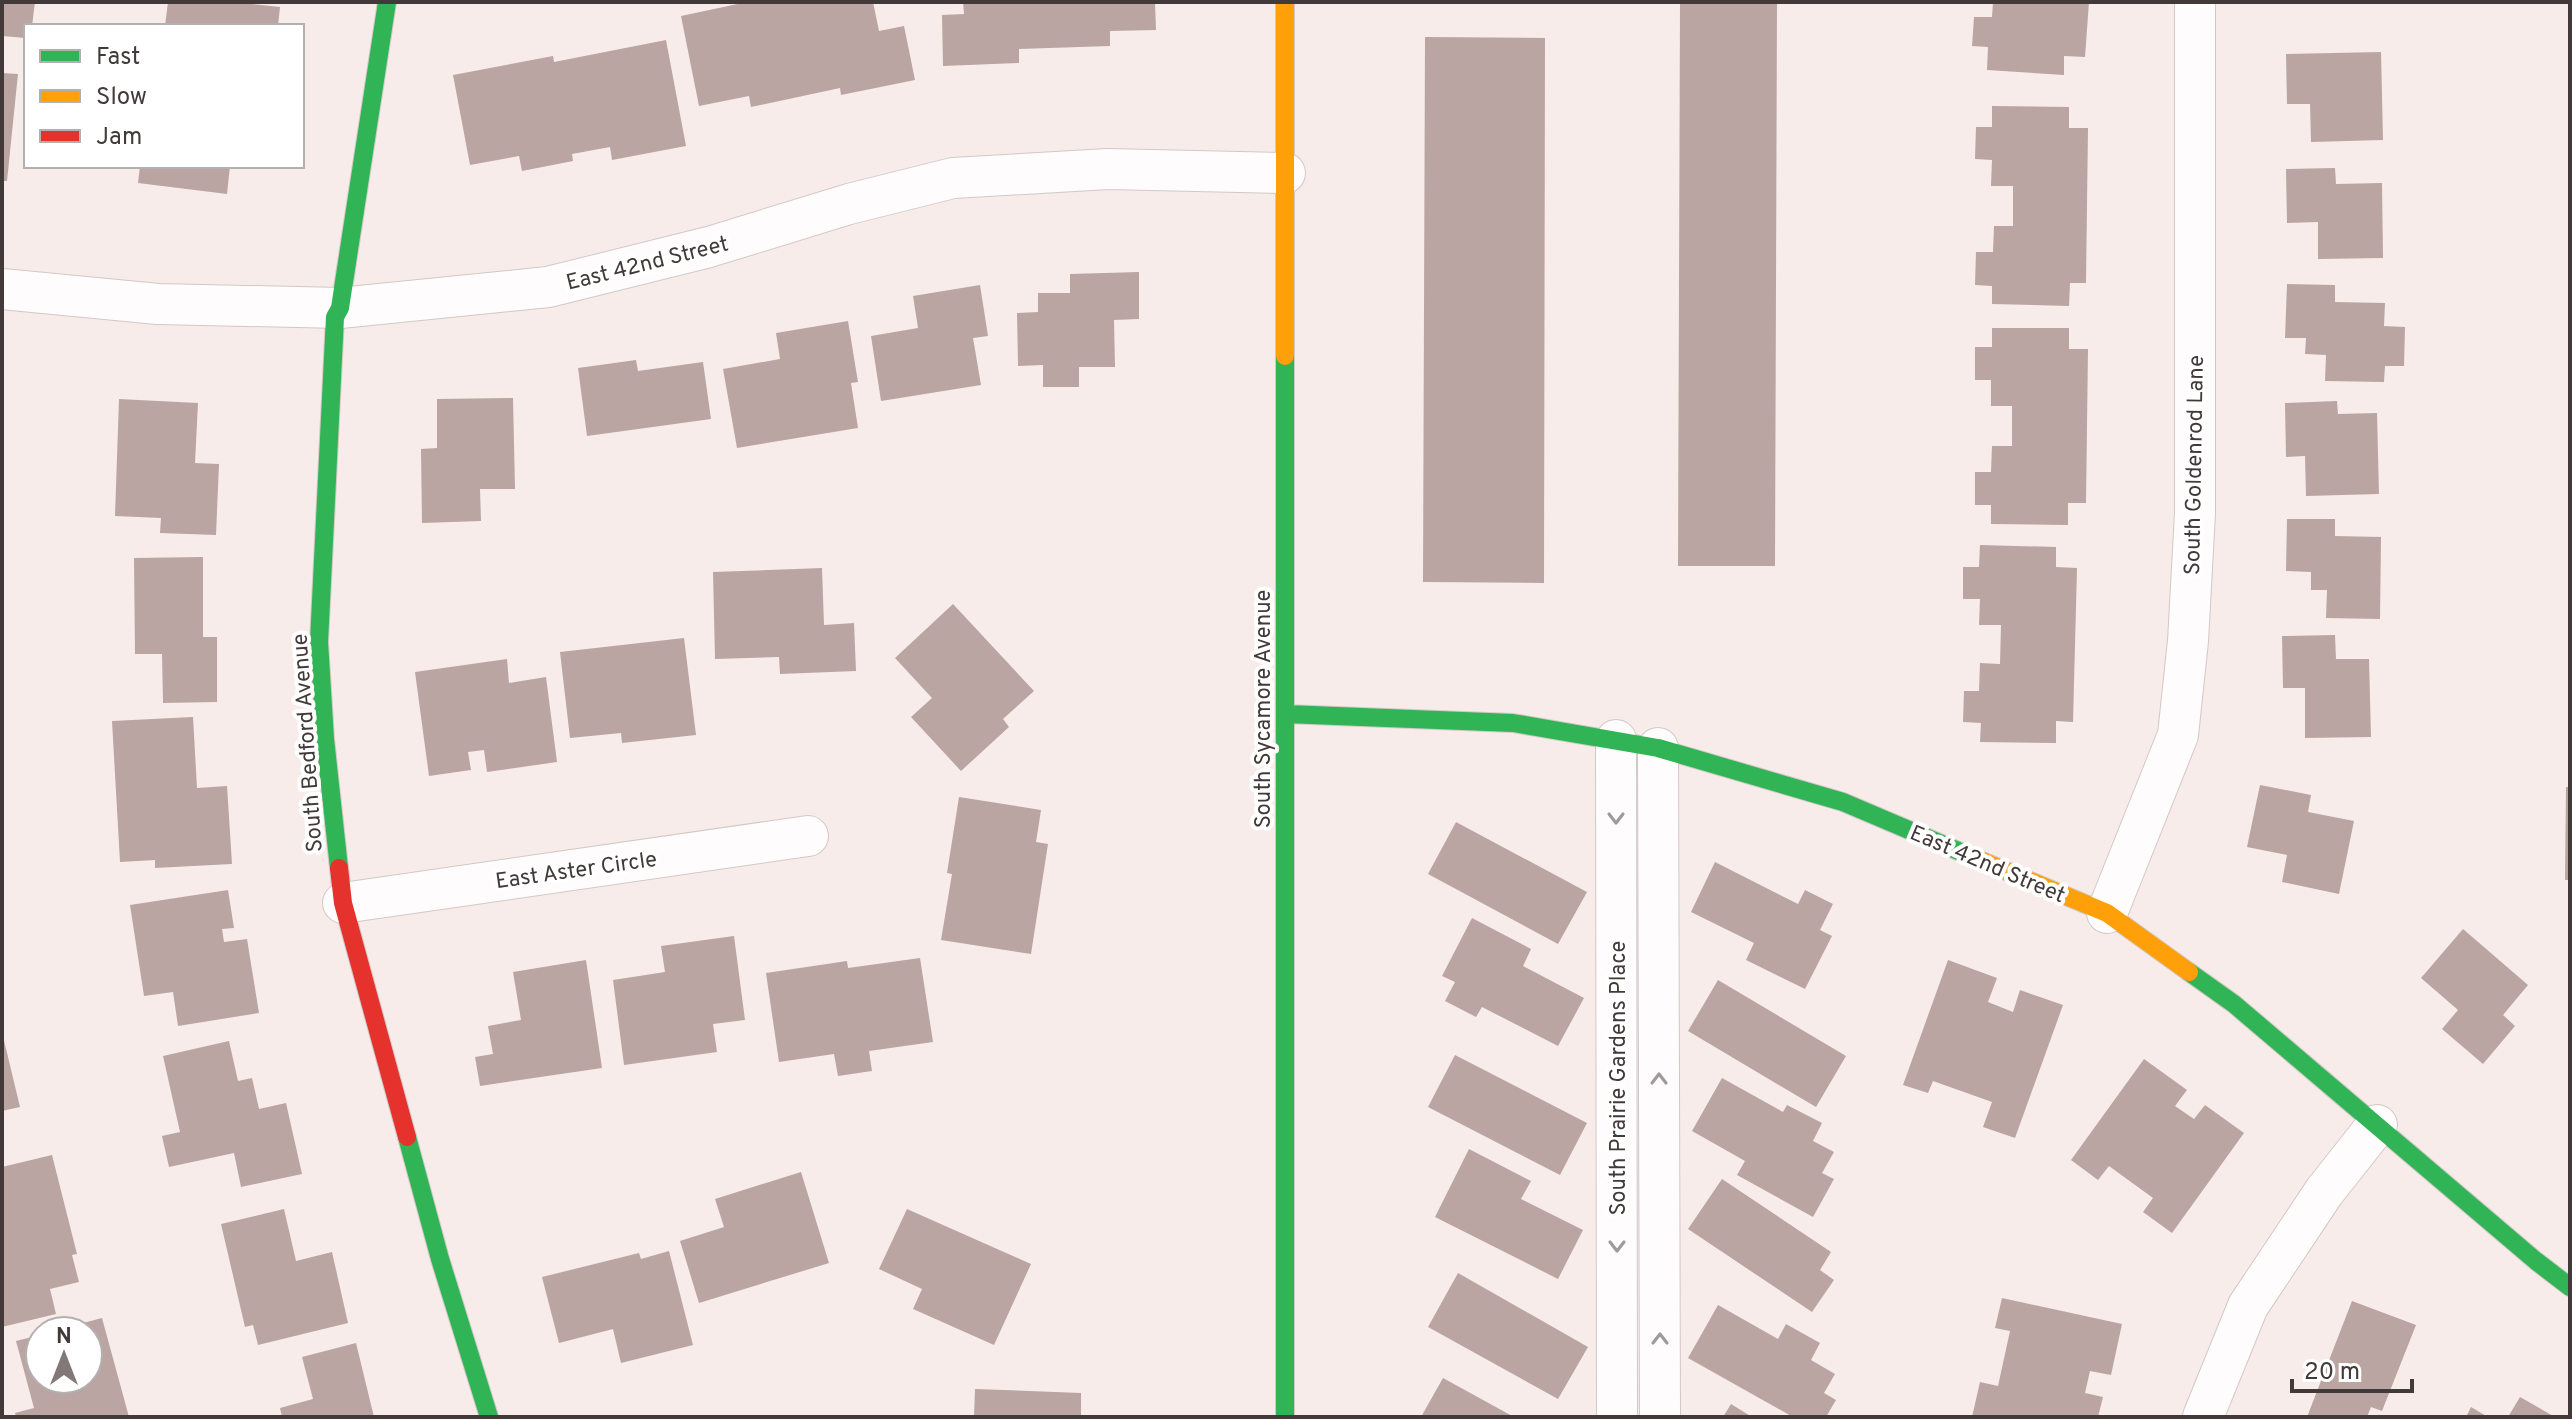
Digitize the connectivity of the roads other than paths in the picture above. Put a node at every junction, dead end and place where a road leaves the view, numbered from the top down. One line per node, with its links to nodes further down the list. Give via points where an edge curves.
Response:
1 (387, 2): 6 (street, South Bedford Avenue)
2 (1285, 2): 4 (street, South Sycamore Avenue)
3 (2195, 2): 12 (street, South Goldenrod Lane, via 2195,513 2188,641 2178,735)
4 (1285, 173): 6 (street, East 42nd Street, via 1108,169 953,178 548,287); 7 (street, South Sycamore Avenue)
5 (2, 289): 6 (street, East 42nd Street, via 158,304)
6 (340, 308): 11 (street, South Bedford Avenue, via 335,317 319,642)
7 (1286, 714): 8 (street, East 42nd Street, via 1513,723); 16 (street, South Sycamore Avenue)
8 (1616, 740): 9 (street, East 42nd Street); 17 (street, South Prairie Gardens Place, one-way to 17)
9 (1658, 748): 12 (street, East 42nd Street, via 1843,802); 18 (street, South Prairie Gardens Place, one-way to 9)
10 (808, 836): 11 (street, East Aster Circle)
11 (343, 903): 15 (street, South Bedford Avenue)
12 (2107, 913): 13 (street, East 42nd Street, via 2234,1004)
13 (2377, 1125): 14 (street, East 42nd Street); 19 (street, via 2324,1192 2248,1306)
14 (2570, 1287)
15 (489, 1417)
16 (1285, 1417)
17 (1617, 1417)
18 (1660, 1417)
19 (2203, 1417)

